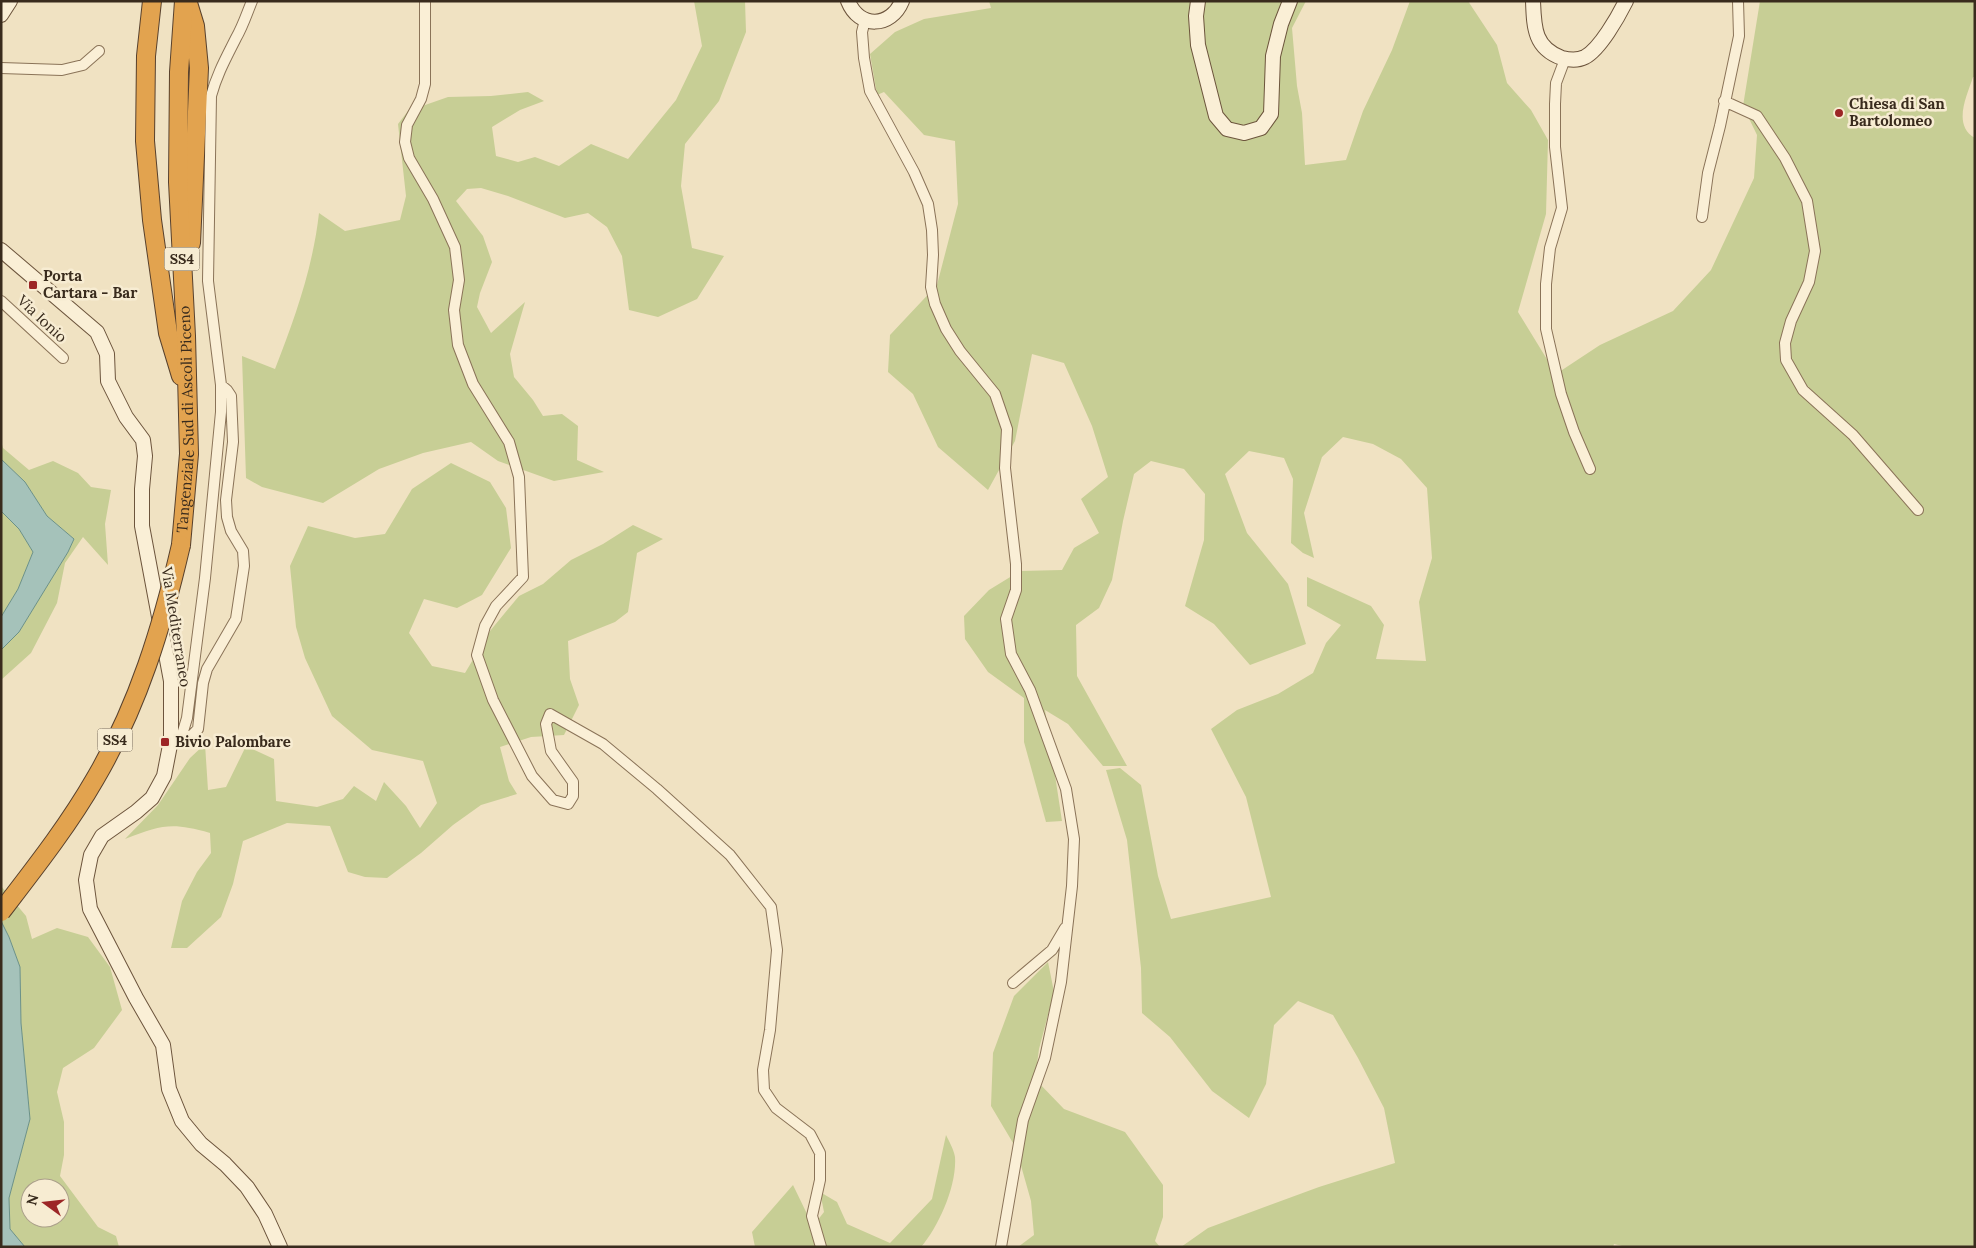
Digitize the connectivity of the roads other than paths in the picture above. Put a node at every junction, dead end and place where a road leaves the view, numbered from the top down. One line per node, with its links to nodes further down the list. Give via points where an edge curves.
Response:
1 (10, 1): 14 (street)
2 (152, 1): 26 (highway, via 146,56 145,141 152,220 168,333)
3 (184, 1): 23 (highway, Tangenziale Sud di Ascoli Piceno / SS4, via 178,106 178,182)
4 (188, 1): 23 (highway, via 195,26 199,68)
5 (252, 1): 25 (street, via 216,77 211,96 208,281)
6 (425, 1): 34 (street, via 425,84 407,125 406,150 455,247 458,280 454,310 458,344 472,384 509,442 519,478 523,577 496,606 485,626 477,655 493,700 532,776 553,800 568,804 574,796 574,782 551,751 546,724 550,714 603,744 657,789 730,855 771,907 777,950 763,1070 764,1090 776,1108 810,1134 820,1153 820,1180 812,1216)
7 (848, 1): 15 (street, via 854,12)
8 (902, 1): 15 (street, via 890,17 879,21)
9 (1198, 1): 10 (street, via 1198,45 1216,116 1227,129 1244,133 1261,128 1271,114 1273,56)
10 (1290, 1)
11 (1533, 1): 17 (street, via 1537,36 1542,46 1548,52)
12 (1626, 1): 17 (street, via 1590,53 1575,60)
13 (1738, 1): 19 (street, via 1739,36)
14 (1, 15)
15 (865, 20): 31 (street, via 862,32 870,91 928,204 935,304 960,351 994,394 1007,429 1005,468 1016,590 1006,619 1011,654 1030,690 1066,789 1074,839)
16 (99, 50): 18 (street, via 83,65 62,70)
17 (1565, 58): 27 (street, via 1556,83 1555,104 1555,147 1562,208 1550,248 1546,329 1561,394)
18 (1, 68)
19 (1724, 101): 20 (street); 28 (street, via 1757,116 1785,158 1807,201 1815,251 1809,282 1785,343 1786,360 1803,390 1853,435)
20 (1702, 217)
21 (2, 251): 29 (street, Via Mediterraneo, via 97,332 106,354 108,381 126,417 143,440 146,456 142,526 171,681)
22 (1, 301): 24 (street, Via Ionio)
23 (186, 336): 26 (highway, Tangenziale Sud di Ascoli Piceno / SS4)
24 (63, 358)
25 (221, 385): 29 (street, via 205,578 187,718); 29 (street, via 231,396 233,442 227,517 243,551 244,566 236,619 207,669 203,683 198,730)
26 (189, 403): 30 (highway, Tangenziale Sud di Ascoli Piceno / SS4, bridge, via 189,454 181,545 169,598 141,684 95,779)
27 (1590, 469)
28 (1918, 510)
29 (176, 739): 33 (street, Via Mediterraneo, via 164,776 152,798 102,836 91,854 86,880 90,909 162,1045 169,1089 182,1121 201,1144 247,1187 265,1214)
30 (1, 912)
31 (1068, 924): 32 (street, via 1052,950); 35 (street, via 1061,982 1047,1049 1023,1120)
32 (1014, 983)
33 (280, 1247)
34 (820, 1247)
35 (1001, 1247)

